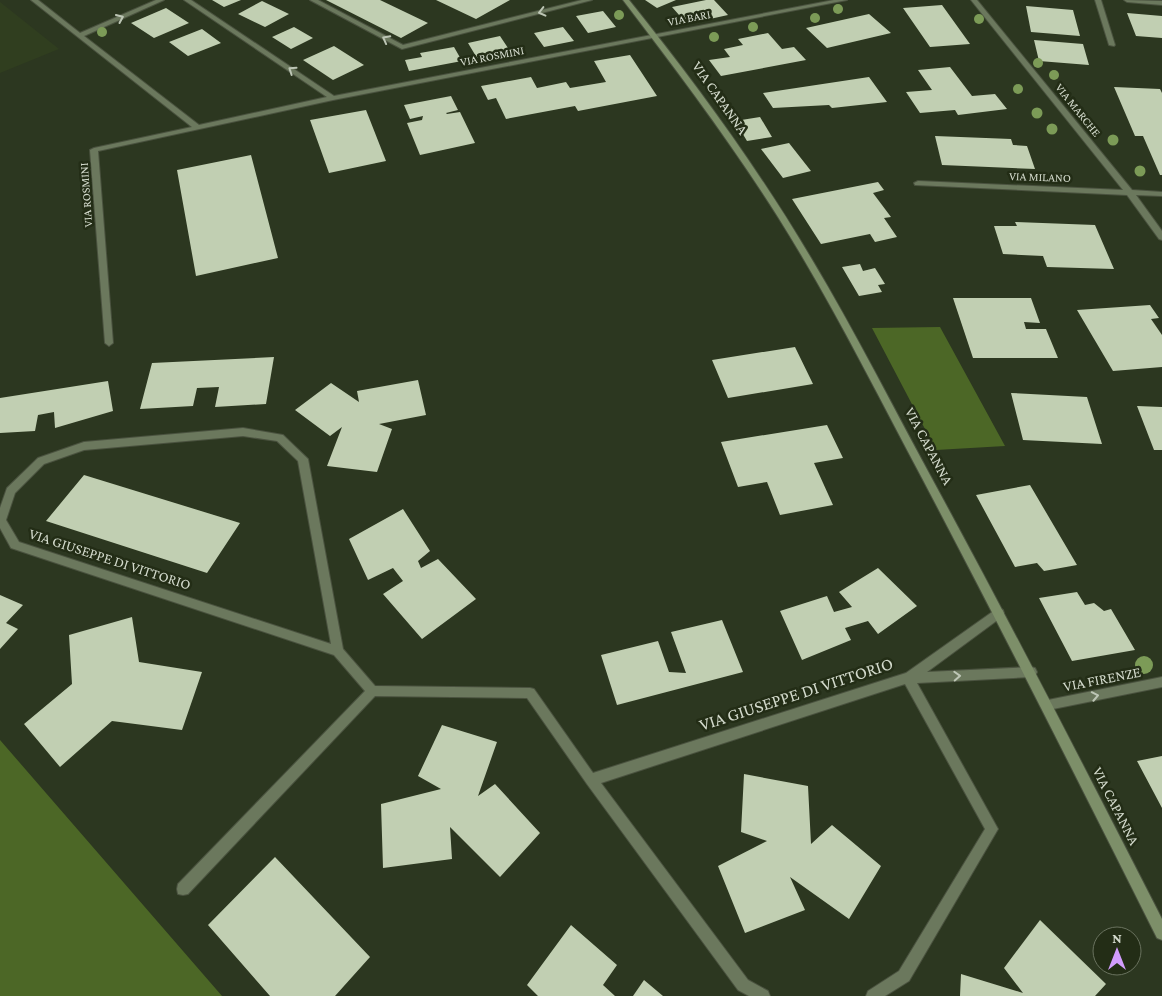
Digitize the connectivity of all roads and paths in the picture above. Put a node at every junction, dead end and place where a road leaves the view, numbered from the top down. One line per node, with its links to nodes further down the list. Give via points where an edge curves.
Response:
1 (34, 0): 12 (street)
2 (161, 0): 12 (street, one-way to 2)
3 (187, 0): 15 (street, one-way to 3)
4 (313, 0): 5 (street, one-way to 4, via 402,48)
5 (589, 0)
6 (626, 0): 13 (main road, VIA CAPANNA)
7 (844, 0): 13 (street, VIA BARI)
8 (974, 0): 18 (street, VIA MARCHE)
9 (1098, 0): 14 (street)
10 (1127, 0): 11 (street)
11 (1162, 3)
12 (79, 36): 16 (street)
13 (655, 36): 15 (street, VIA ROSMINI); 22 (main road, VIA CAPANNA, via 754,176 829,295)
14 (1112, 45)
15 (333, 98): 16 (street, VIA ROSMINI)
16 (197, 127): 21 (street, VIA ROSMINI, via 94,150)
17 (918, 183): 18 (street, VIA MILANO)
18 (1130, 192): 19 (street, VIA MILANO); 20 (street, VIA MARCHE)
19 (1162, 194)
20 (1162, 237)
21 (109, 343)
22 (999, 613): 24 (main road, VIA CAPANNA); 25 (street)
23 (338, 651): 23 (street, VIA GIUSEPPE DI VITTORIO, via 14,546 1,520 11,491 42,462 84,446 243,432 280,438 303,459); 27 (street)
24 (1031, 672): 25 (street, one-way to 24); 28 (main road, VIA CAPANNA)
25 (908, 678): 29 (street, VIA GIUSEPPE DI VITTORIO); 33 (street, VIA GIUSEPPE DI VITTORIO, via 992,829 904,976)
26 (1162, 682): 28 (street, VIA FIRENZE, one-way to 26)
27 (372, 691): 29 (street, via 530,693); 30 (street)
28 (1048, 705): 31 (main road, VIA CAPANNA)
29 (591, 780): 32 (street, via 743,985)
30 (183, 889)
31 (1162, 933)
32 (763, 996)
33 (873, 996)

